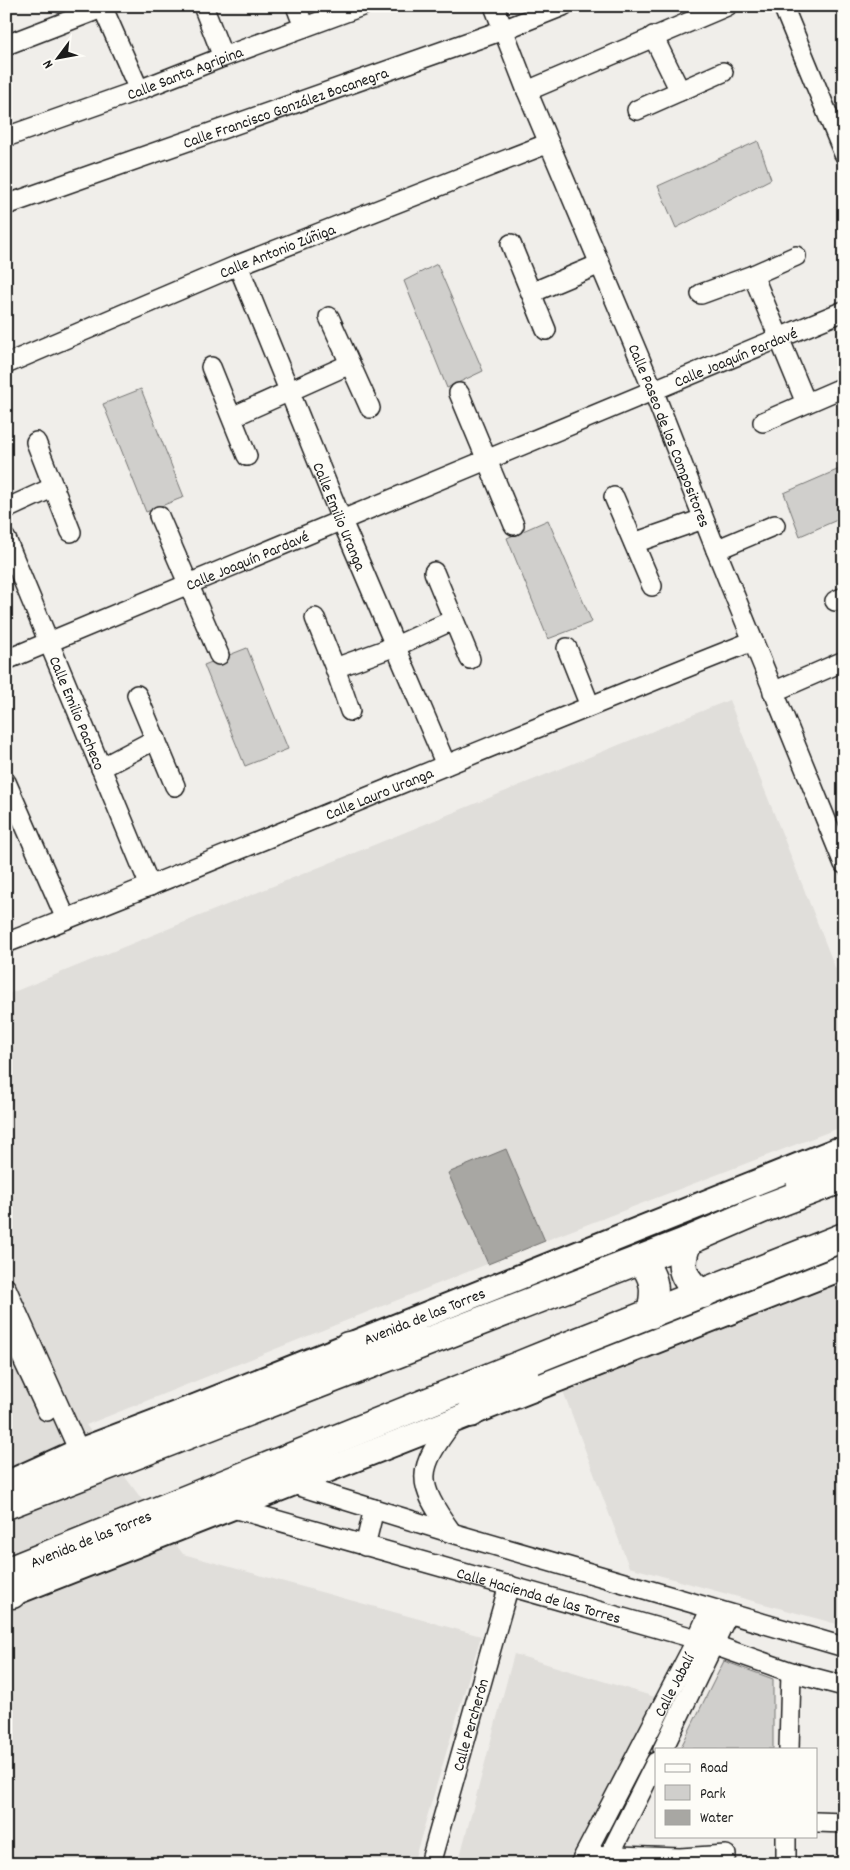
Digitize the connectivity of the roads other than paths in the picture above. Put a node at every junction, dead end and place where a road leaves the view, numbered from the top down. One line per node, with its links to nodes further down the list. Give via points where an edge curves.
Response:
1 (203, 6): 13 (street)
2 (296, 6): 9 (street)
3 (362, 6): 9 (street, Calle Santa Agripina)
4 (494, 6): 10 (street, Calle Paseo de los Compositores)
5 (563, 6): 10 (street, Calle Francisco González Bocanegra)
6 (727, 6): 11 (street)
7 (783, 6): 21 (street)
8 (102, 7): 12 (street); 15 (street)
9 (304, 27): 13 (street, Calle Santa Agripina)
10 (503, 30): 16 (street, Calle Paseo de los Compositores); 22 (street, Calle Francisco González Bocanegra)
11 (653, 36): 16 (street); 17 (street)
12 (6, 45)
13 (223, 57): 15 (street, Calle Santa Agripina)
14 (723, 72): 17 (street)
15 (139, 90): 19 (street, Calle Santa Agripina)
16 (527, 91): 20 (street, Calle Paseo de los Compositores)
17 (680, 91): 18 (street)
18 (637, 110)
19 (6, 136)
20 (549, 142): 25 (street, Calle Paseo de los Compositores); 26 (street, Calle Antonio Zúñiga)
21 (844, 154)
22 (6, 205)
23 (511, 244): 28 (street)
24 (796, 256): 27 (street)
25 (600, 264): 28 (street); 38 (street, Calle Paseo de los Compositores)
26 (238, 265): 34 (street, Calle Antonio Zúñiga); 39 (street, Calle Emilio Uranga)
27 (753, 275): 29 (street); 33 (street)
28 (531, 293): 32 (street)
29 (701, 294)
30 (844, 310): 33 (street, Calle Joaquín Pardavé)
31 (329, 317): 35 (street)
32 (546, 330)
33 (779, 337): 38 (street, Calle Joaquín Pardavé); 41 (street)
34 (6, 364)
35 (350, 364): 39 (street); 42 (street)
36 (211, 367): 43 (street)
37 (844, 387): 41 (street)
38 (653, 390): 47 (street, Calle Joaquín Pardavé); 52 (street, Calle Paseo de los Compositores)
39 (290, 392): 43 (street); 53 (street, Calle Emilio Uranga)
40 (459, 393): 47 (street)
41 (806, 403): 44 (street)
42 (370, 408)
43 (232, 417): 46 (street)
44 (763, 422)
45 (36, 442): 48 (street)
46 (247, 456)
47 (488, 460): 53 (street, Calle Joaquín Pardavé); 54 (street)
48 (54, 487): 50 (street); 56 (street)
49 (614, 497): 58 (street)
50 (6, 509)
51 (159, 516): 61 (street)
52 (703, 519): 58 (street); 59 (street, Calle Paseo de los Compositores)
53 (342, 521): 61 (street, Calle Joaquín Pardavé); 67 (street, Calle Emilio Uranga)
54 (514, 525)
55 (775, 525): 59 (street)
56 (71, 532)
57 (6, 539): 65 (street, Calle Emilio Pacheco)
58 (634, 543): 62 (street)
59 (716, 550): 66 (street, Calle Paseo de los Compositores)
60 (434, 572): 64 (street)
61 (189, 584): 65 (street, Calle Joaquín Pardavé); 69 (street)
62 (652, 586)
63 (315, 618): 73 (street)
64 (453, 620): 67 (street); 70 (street)
65 (48, 641): 71 (street, Calle Joaquín Pardavé); 80 (street, Calle Emilio Pacheco)
66 (753, 641): 74 (street, Calle Paseo de los Compositores); 76 (street, Calle Lauro Uranga)
67 (396, 646): 73 (street); 79 (street, Calle Emilio Uranga)
68 (567, 648): 76 (street)
69 (218, 655)
70 (470, 659)
71 (6, 660)
72 (844, 661): 74 (street)
73 (335, 668): 77 (street)
74 (773, 692): 83 (street, Calle Paseo de los Compositores)
75 (137, 695): 78 (street)
76 (590, 706): 79 (street, Calle Lauro Uranga)
77 (350, 711)
78 (156, 739): 80 (street); 82 (street)
79 (446, 765): 85 (street, Calle Lauro Uranga)
80 (101, 768): 85 (street, Calle Emilio Pacheco)
81 (6, 782): 86 (street)
82 (175, 786)
83 (840, 844): 84 (street, Calle Paseo de los Compositores)
84 (844, 864)
85 (150, 886): 86 (street, Calle Lauro Uranga)
86 (66, 920): 87 (street, Calle Lauro Uranga)
87 (6, 943)
88 (844, 1148): 101 (main road, Avenida de las Torres)
89 (844, 1154): 91 (highway)
90 (844, 1178): 91 (highway, Avenida de las Torres)
91 (762, 1209): 93 (highway, Avenida de las Torres)
92 (844, 1237): 97 (highway, Avenida de las Torres)
93 (688, 1241): 94 (highway, Avenida de las Torres); 97 (highway, via 682,1267 689,1282)
94 (641, 1260): 98 (highway, via 654,1282); 100 (highway, Avenida de las Torres)
95 (844, 1267): 103 (main road, Avenida de las Torres)
96 (6, 1288): 104 (street)
97 (703, 1294): 98 (highway, Avenida de las Torres)
98 (651, 1314): 102 (highway, Avenida de las Torres)
99 (6, 1323): 104 (street)
100 (465, 1328): 101 (highway); 107 (highway, Avenida de las Torres)
101 (348, 1346): 104 (main road, Avenida de las Torres)
102 (555, 1351): 103 (highway); 113 (highway, Avenida de las Torres)
103 (462, 1416): 106 (main road, Avenida de las Torres); 110 (street, via 434,1447 426,1462 424,1477 434,1509)
104 (73, 1453): 105 (main road, Avenida de las Torres)
105 (6, 1484)
106 (294, 1484): 108 (main road, Avenida de las Torres); 109 (street, Calle Hacienda de las Torres)
107 (6, 1505)
108 (233, 1508): 111 (street, Calle Hacienda de las Torres); 113 (main road, Avenida de las Torres)
109 (374, 1509): 110 (street, Calle Hacienda de las Torres); 111 (street)
110 (452, 1534): 114 (street, Calle Hacienda de las Torres)
111 (365, 1546): 112 (street, Calle Hacienda de las Torres)
112 (509, 1585): 116 (street, Calle Hacienda de las Torres); 131 (street, Calle Percherón)
113 (8, 1589)
114 (710, 1610): 115 (street, Calle Hacienda de las Torres); 116 (street, Calle Jabalí)
115 (728, 1614): 117 (street, Calle Jabalí); 118 (street, Calle Hacienda de las Torres)
116 (697, 1639): 117 (street, Calle Hacienda de las Torres); 128 (street, Calle Jabalí)
117 (715, 1645): 119 (street, Calle Hacienda de las Torres); 121 (street, Calle Jabalí)
118 (844, 1647)
119 (791, 1672): 120 (street, Calle Hacienda de las Torres); 122 (street)
120 (844, 1686)
121 (664, 1748)
122 (789, 1748)
123 (655, 1764): 129 (street)
124 (818, 1822): 125 (street)
125 (844, 1823)
126 (786, 1838): 132 (street)
127 (726, 1855): 130 (street)
128 (582, 1859): 129 (street)
129 (607, 1860): 130 (street)
130 (680, 1861)
131 (430, 1864)
132 (786, 1864)

